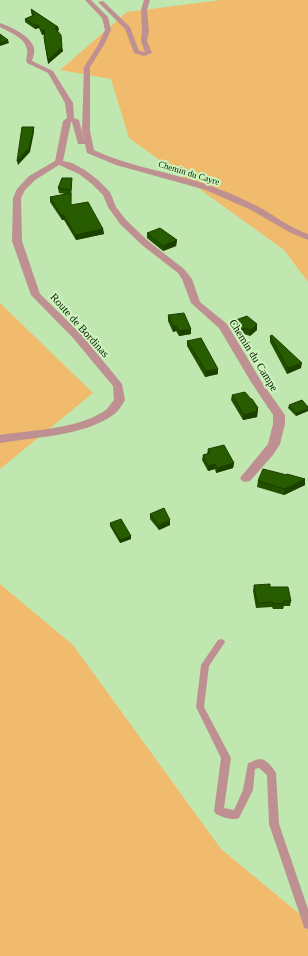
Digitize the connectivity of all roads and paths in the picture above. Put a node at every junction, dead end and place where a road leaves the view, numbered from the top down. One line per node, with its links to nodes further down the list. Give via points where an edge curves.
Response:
1 (88, 0): 6 (street, via 103,14 108,30 87,67)
2 (99, 0): 3 (street, via 128,28 136,52 145,55 149,53 144,41 147,34 143,10)
3 (147, 0)
4 (0, 25): 5 (street, via 30,45 32,65 51,72 69,103)
5 (71, 120): 6 (street, via 75,120 81,142); 7 (street, via 67,122)
6 (87, 142): 8 (street, Chemin du Cayre, via 90,151 99,156 128,167 177,178 210,189 253,208 296,233)
7 (58, 162): 9 (street, Route de Bordinas, via 32,178 21,189 16,208 17,241 36,295 76,336 118,386 120,399 115,408 103,418 58,431); 10 (street, Chemin du Campe, via 82,172 95,182 107,194 112,207 123,222 181,271 196,303 223,326 279,415 280,424 274,444)
8 (308, 236)
9 (0, 439)
10 (246, 478)
11 (221, 642): 12 (lane, via 205,665 200,707 226,758 219,811 236,814 248,790 251,766 261,763 271,773 274,824)
12 (308, 924)

